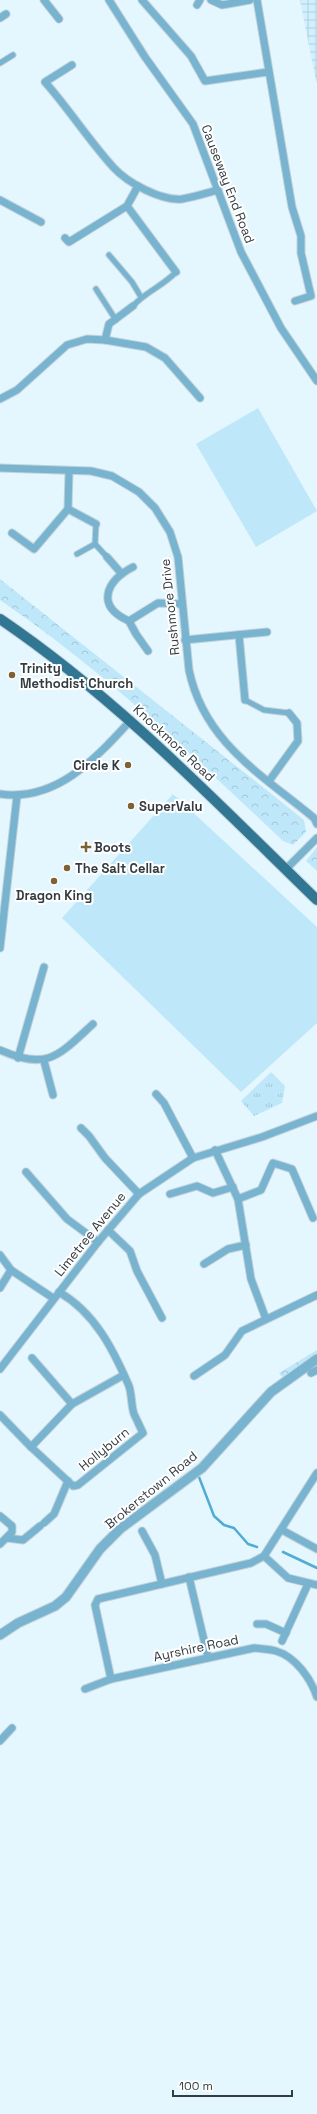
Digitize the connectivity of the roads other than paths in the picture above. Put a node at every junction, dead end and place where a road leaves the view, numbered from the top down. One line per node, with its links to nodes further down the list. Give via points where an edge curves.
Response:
1 (44, 0): 7 (street)
2 (109, 0): 13 (street, Causeway End Road, via 145,57 193,124)
3 (142, 0): 11 (street, via 191,56 205,80)
4 (211, 0): 5 (street, via 222,5)
5 (250, 0)
6 (257, 0): 11 (street)
7 (59, 19)
8 (13, 55): 9 (street)
9 (0, 63)
10 (72, 65): 12 (street, via 45,82 115,169)
11 (268, 72): 22 (street, via 311,296)
12 (138, 186): 13 (street, via 158,195 181,199); 15 (street)
13 (218, 190): 26 (street, Causeway End Road, via 241,252 258,286)
14 (0, 200): 16 (street)
15 (127, 206): 17 (street, via 69,242); 19 (street)
16 (42, 222)
17 (65, 238)
18 (109, 255): 21 (street)
19 (176, 272): 21 (street, via 167,282)
20 (96, 289): 24 (street)
21 (141, 297): 23 (street)
22 (295, 301)
23 (133, 306): 24 (street)
24 (116, 320): 25 (street, via 109,324)
25 (105, 340): 27 (street, via 146,347 165,358); 28 (street, via 87,339 67,345 17,390)
26 (317, 381)
27 (200, 398)
28 (0, 399)
29 (0, 468): 30 (street, Rushmore Drive)
30 (69, 471): 31 (street); 39 (street, Rushmore Drive, via 91,471 112,476 139,492 154,508 170,532 178,557)
31 (68, 509): 32 (street); 33 (street, via 34,549)
32 (96, 524): 34 (street)
33 (12, 533)
34 (94, 544): 35 (street); 36 (street)
35 (77, 554)
36 (107, 558): 38 (street)
37 (133, 567): 38 (street)
38 (121, 573): 41 (street, via 109,586 107,597 111,607 120,617)
39 (182, 604): 41 (street, via 158,602); 44 (street, Rushmore Drive)
40 (0, 619): 48 (main road, Knockmore Road, via 56,659)
41 (129, 621): 45 (street)
42 (266, 632): 43 (street)
43 (239, 636): 44 (street); 46 (street)
44 (185, 640): 49 (street, Rushmore Drive, via 193,688 208,721 238,757)
45 (148, 651)
46 (245, 700): 47 (street, via 264,710)
47 (290, 713): 49 (street, via 297,723 298,741)
48 (131, 720): 51 (street, via 107,747 69,779 45,790); 54 (main road, Knockmore Road)
49 (269, 781): 52 (street, Rushmore Drive, via 314,818)
50 (0, 794): 51 (street)
51 (17, 796): 56 (street)
52 (317, 824)
53 (317, 838): 54 (street)
54 (286, 869): 55 (main road, Knockmore Road)
55 (317, 900)
56 (0, 948)
57 (44, 967): 60 (street)
58 (93, 1024): 61 (street, via 64,1050)
59 (0, 1050): 60 (street)
60 (18, 1058): 61 (street)
61 (44, 1061): 63 (street)
62 (156, 1094): 67 (street, via 164,1103)
63 (52, 1095)
64 (317, 1116): 66 (street, Limetree Avenue, via 262,1137)
65 (81, 1128): 70 (street, via 105,1158)
66 (215, 1150): 67 (street, Limetree Avenue); 69 (street)
67 (193, 1158): 70 (street, Limetree Avenue)
68 (26, 1172): 75 (street, via 67,1219)
69 (233, 1187): 71 (street, via 213,1193 197,1186); 72 (street)
70 (140, 1194): 74 (street, Limetree Avenue)
71 (170, 1194)
72 (238, 1199): 73 (street, via 261,1190 273,1163 292,1169); 76 (street)
73 (313, 1218)
74 (108, 1230): 75 (street, Limetree Avenue); 84 (street, via 130,1250 137,1271)
75 (98, 1242): 81 (street, Limetree Avenue)
76 (246, 1245): 78 (street, via 228,1249); 85 (street, via 251,1279)
77 (0, 1255): 79 (street)
78 (204, 1264)
79 (11, 1270): 80 (street); 83 (street)
80 (0, 1288)
81 (59, 1292): 83 (street, Limetree Avenue); 89 (street, Hollyburn, via 74,1301 90,1317 110,1346)
82 (317, 1295): 85 (street)
83 (53, 1298): 88 (street, Limetree Avenue)
84 (162, 1318)
85 (266, 1319): 90 (street, via 242,1331 225,1355)
86 (32, 1358): 91 (street)
87 (317, 1359): 109 (street, Brokerstown Road, via 271,1392 202,1468 120,1529 100,1549 66,1597 55,1606 18,1623)
88 (0, 1369)
89 (122, 1376): 91 (street); 95 (street, Hollyburn, via 129,1387 134,1413 143,1433 78,1485 72,1486)
90 (194, 1376)
91 (72, 1404): 93 (street)
92 (0, 1415): 93 (street, Hollyburn)
93 (31, 1447): 95 (street, Hollyburn)
94 (317, 1473): 97 (street)
95 (68, 1481): 99 (street, Hollyburn, via 54,1514 23,1540)
96 (0, 1516): 99 (street, via 12,1526 12,1532)
97 (282, 1530): 101 (street); 102 (street)
98 (142, 1531): 104 (street, via 155,1555)
99 (7, 1538): 100 (street)
100 (0, 1544)
101 (317, 1549)
102 (264, 1556): 103 (street, via 251,1563); 105 (street, via 288,1578)
103 (189, 1577): 104 (street); 111 (street)
104 (162, 1584): 112 (street, via 98,1599 95,1605)
105 (308, 1584): 106 (street); 108 (street)
106 (317, 1585)
107 (257, 1624): 108 (street, via 266,1624)
108 (286, 1634): 110 (street)
109 (0, 1635)
110 (282, 1641)
111 (208, 1657): 112 (street, Ayrshire Road); 114 (street, Ayrshire Road, via 254,1648 276,1651 298,1666)
112 (111, 1679): 113 (street, Ayrshire Road)
113 (85, 1689)
114 (316, 1693)
115 (12, 1728): 116 (street)
116 (0, 1740)

